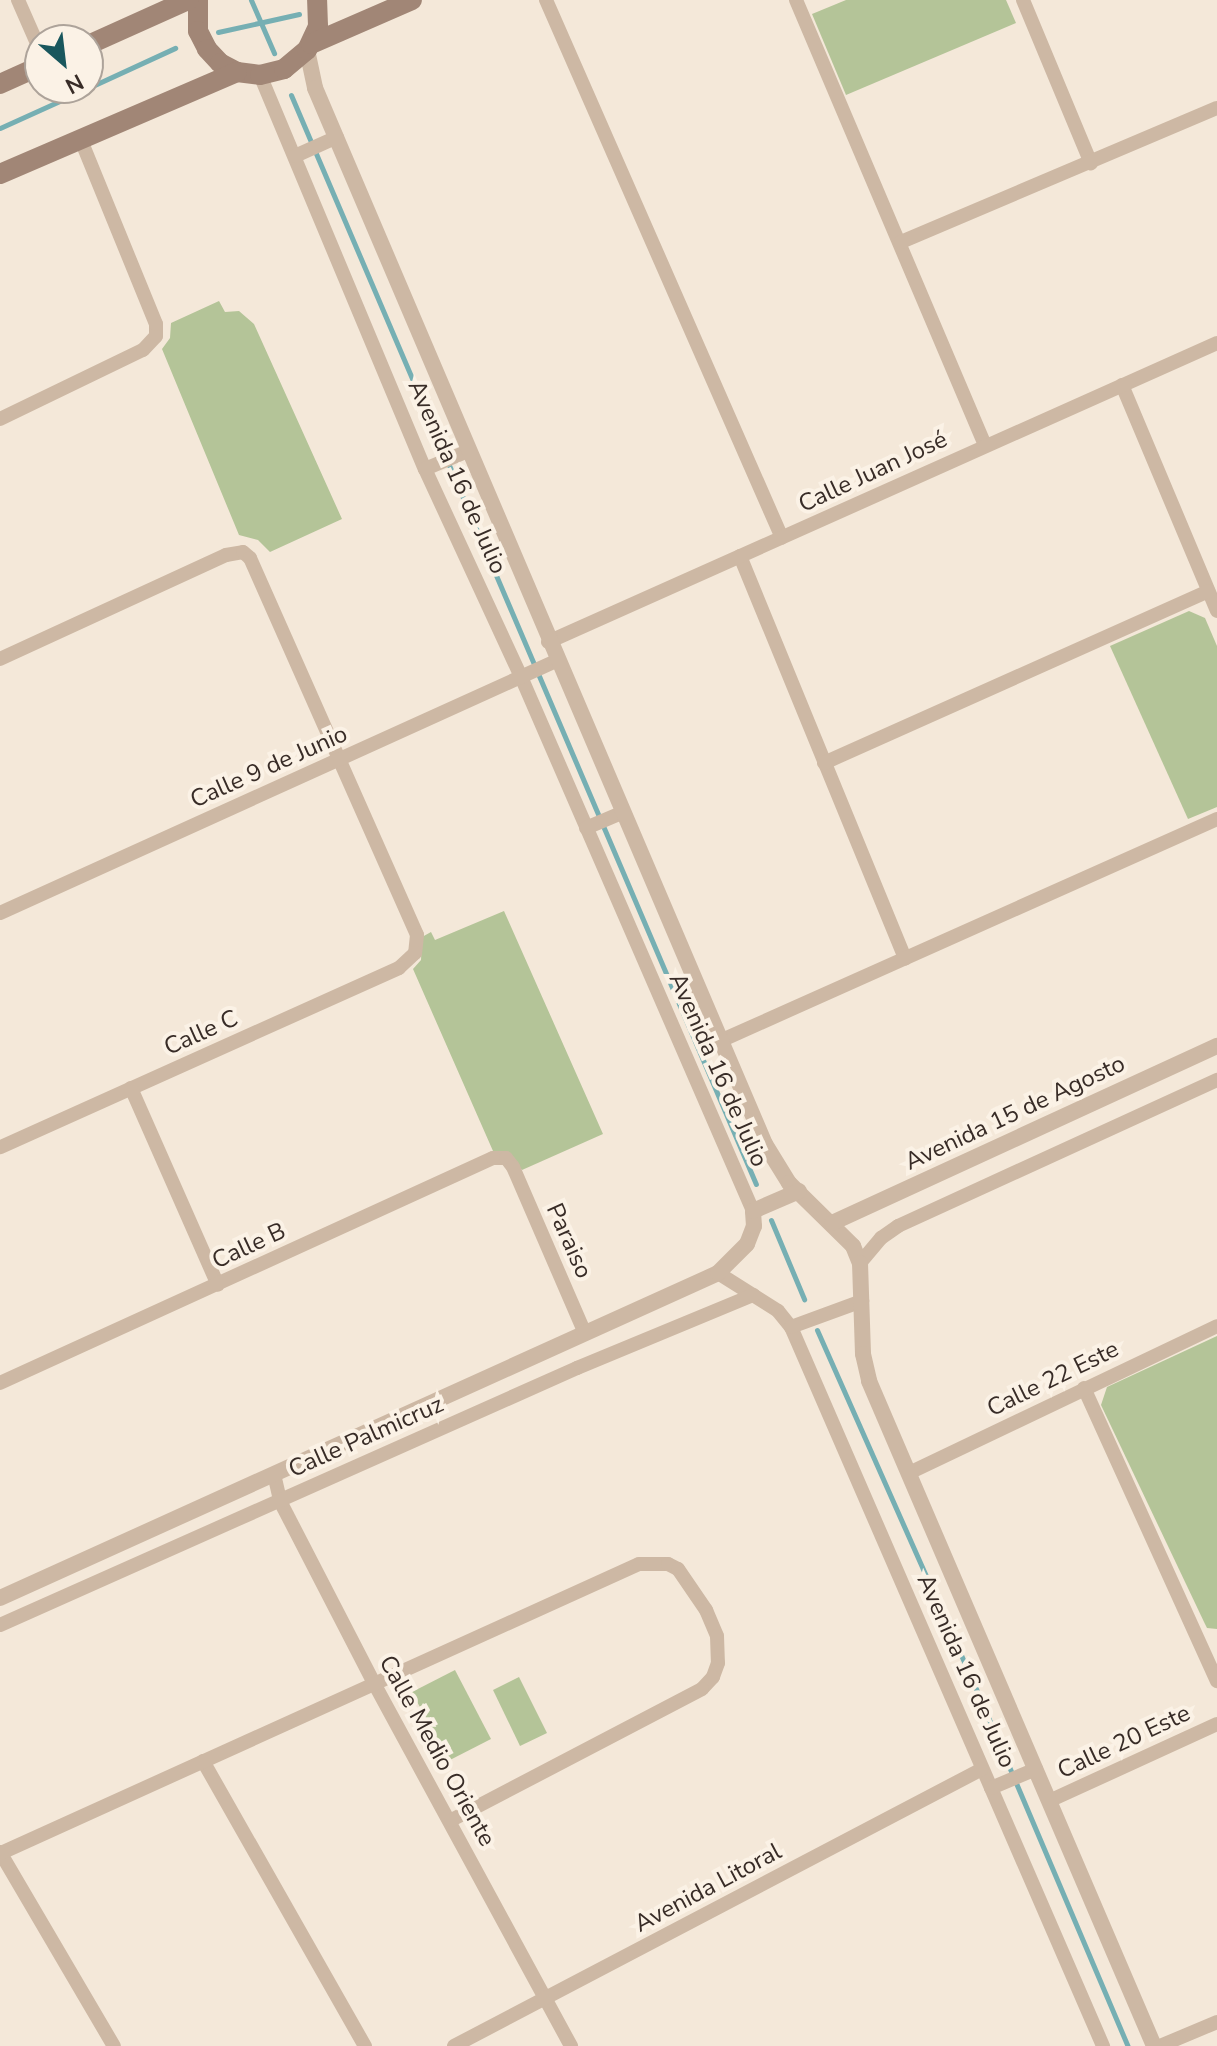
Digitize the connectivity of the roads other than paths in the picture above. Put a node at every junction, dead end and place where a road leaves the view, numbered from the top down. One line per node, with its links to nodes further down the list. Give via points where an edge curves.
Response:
1 (18, 0): 9 (street)
2 (188, 0): 10 (main road)
3 (198, 0): 13 (main road, via 198,31 207,49)
4 (317, 0): 11 (main road, via 318,26)
5 (412, 0): 11 (main road)
6 (546, 0): 31 (street)
7 (796, 0): 24 (street)
8 (1023, 0): 22 (street)
9 (29, 24)
10 (104, 38)
11 (309, 47): 12 (main road); 17 (street, Avenida 16 de Julio)
12 (284, 69): 15 (main road); 17 (street)
13 (237, 72): 15 (main road); 19 (main road)
14 (24, 73): 16 (main road)
15 (260, 75): 21 (street, Avenida 16 de Julio)
16 (0, 84)
17 (315, 88): 20 (street, Avenida 16 de Julio)
18 (1217, 108): 22 (street)
19 (80, 138): 23 (main road); 27 (street, via 156,324 156,336 143,350)
20 (330, 140): 21 (street); 29 (street, Avenida 16 de Julio)
21 (300, 153): 30 (street, Avenida 16 de Julio)
22 (1091, 163): 24 (street)
23 (0, 174)
24 (901, 242): 28 (street)
25 (1217, 343): 26 (street, Calle Juan José)
26 (1122, 385): 28 (street, Calle Juan José); 33 (street)
27 (0, 419)
28 (985, 445): 31 (street, Calle Juan José)
29 (462, 453): 30 (street); 35 (street, Avenida 16 de Julio)
30 (425, 469): 38 (street, Avenida 16 de Julio)
31 (782, 538): 32 (street, Calle Juan José)
32 (740, 556): 35 (street, Calle Juan José); 40 (street)
33 (1208, 591): 34 (street); 40 (street)
34 (1217, 611)
35 (548, 642): 37 (street, Avenida 16 de Julio)
36 (0, 659): 39 (street, via 240,551 250,558)
37 (552, 664): 38 (street, Calle 9 de Junio); 41 (street, Avenida 16 de Julio)
38 (526, 677): 39 (street, Calle 9 de Junio); 43 (street, Avenida 16 de Julio)
39 (339, 760): 44 (street, Calle 9 de Junio); 49 (street, Calle C, via 417,935 415,953 399,968)
40 (824, 763): 45 (street)
41 (617, 815): 43 (street); 46 (street, Avenida 16 de Julio)
42 (1217, 819): 45 (street)
43 (589, 827): 53 (street, Avenida 16 de Julio)
44 (0, 913)
45 (905, 958): 46 (street)
46 (720, 1041): 52 (street, Avenida 16 de Julio, via 765,1144)
47 (1217, 1046): 54 (street, Avenida 15 de Agosto)
48 (1217, 1080): 55 (street, via 898,1226)
49 (131, 1088): 50 (street, Calle C); 57 (street)
50 (0, 1147)
51 (513, 1167): 57 (street, Calle B, via 506,1158 493,1158); 62 (street, Paraiso)
52 (799, 1191): 53 (street); 54 (street, Avenida 16 de Julio)
53 (755, 1211): 56 (street, via 747,1244)
54 (832, 1223): 55 (street, Avenida 16 de Julio, via 853,1246)
55 (860, 1263): 59 (street, Avenida 16 de Julio)
56 (718, 1273): 58 (street, Avenida 16 de Julio); 62 (street, Calle Palmicruz)
57 (218, 1285): 63 (street, Calle B)
58 (753, 1295): 60 (street, Avenida 16 de Julio); 67 (street, Calle Palmicruz)
59 (862, 1301): 60 (street); 65 (street, Avenida 16 de Julio, via 869,1381)
60 (797, 1324): 75 (street, Avenida 16 de Julio)
61 (1217, 1326): 64 (street, Calle 22 Este)
62 (585, 1333): 66 (street, Calle Palmicruz)
63 (0, 1383)
64 (1084, 1388): 65 (street, Calle 22 Este); 70 (street)
65 (909, 1473): 76 (street, Avenida 16 de Julio)
66 (274, 1474): 67 (street, Calle Medio Oriente); 68 (street, Calle Palmicruz)
67 (280, 1501): 69 (street, Calle Palmicruz); 72 (street, Calle Medio Oriente)
68 (0, 1598)
69 (0, 1625)
70 (1211, 1644): 71 (street)
71 (1217, 1681)
72 (375, 1685): 74 (street); 79 (street, Calle Medio Oriente); 79 (street, via 639,1564 678,1569 706,1610 719,1649 713,1677 702,1689)
73 (1217, 1724): 78 (street, Calle 20 Este)
74 (203, 1761): 80 (street); 84 (street)
75 (982, 1769): 77 (street, Avenida 16 de Julio); 81 (street, Avenida Litoral)
76 (1030, 1771): 77 (street); 78 (street, Avenida 16 de Julio)
77 (998, 1785): 87 (street, Avenida 16 de Julio)
78 (1049, 1801): 88 (street, Avenida 16 de Julio)
79 (451, 1820): 81 (street, Calle Medio Oriente)
80 (0, 1852): 83 (street)
81 (545, 1997): 85 (street, Avenida Litoral); 86 (street, Calle Medio Oriente)
82 (1217, 2022): 89 (street)
83 (114, 2046)
84 (365, 2046)
85 (454, 2046)
86 (571, 2046)
87 (1103, 2046)
88 (1154, 2046)
89 (1160, 2046)

